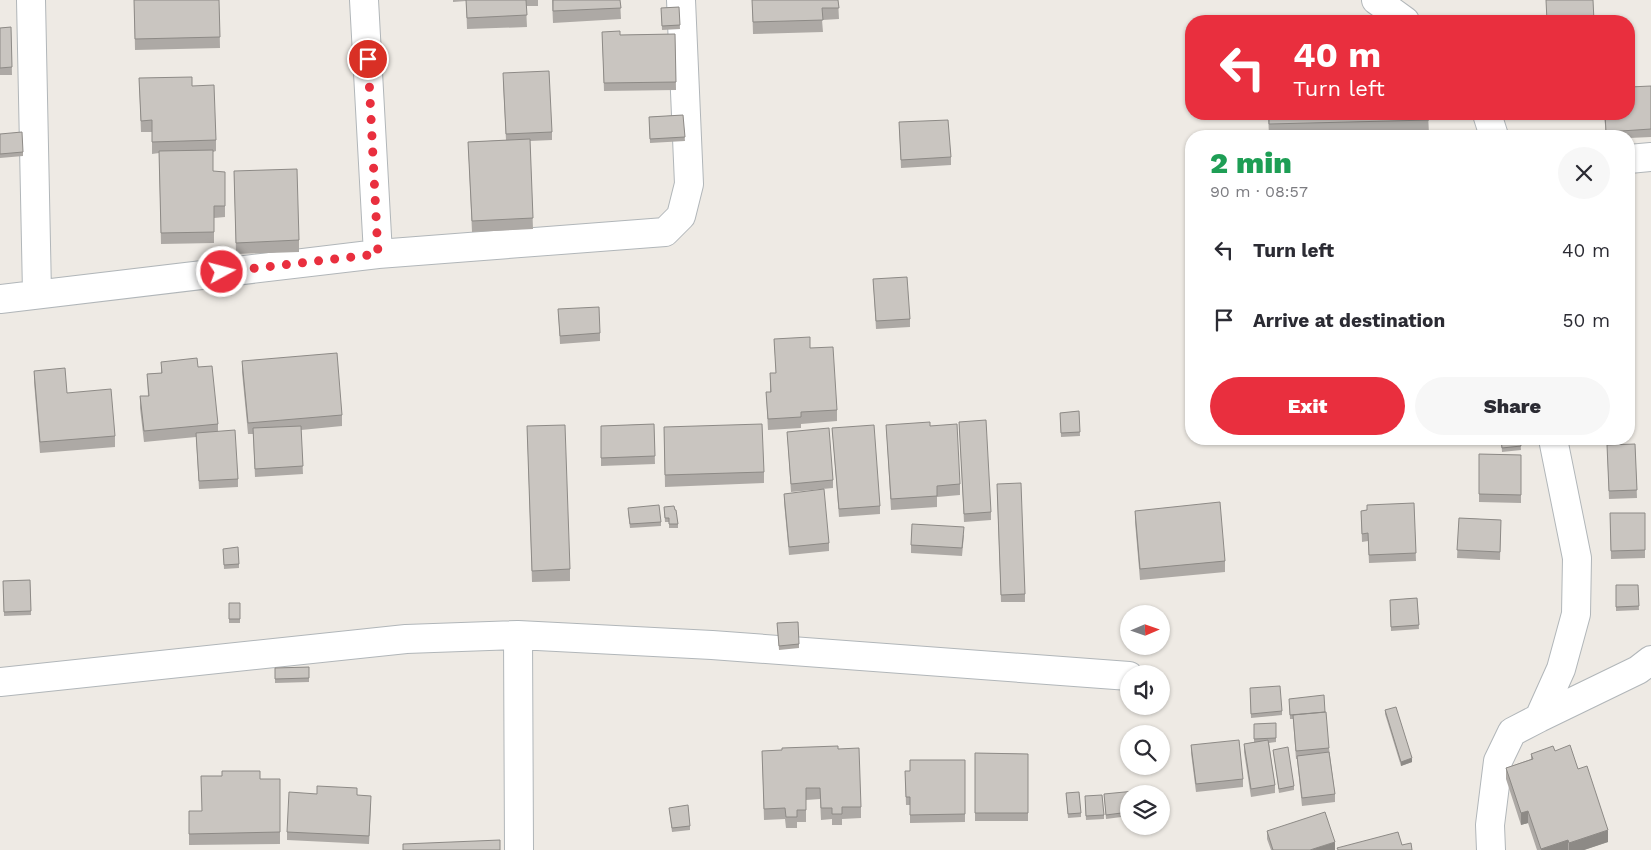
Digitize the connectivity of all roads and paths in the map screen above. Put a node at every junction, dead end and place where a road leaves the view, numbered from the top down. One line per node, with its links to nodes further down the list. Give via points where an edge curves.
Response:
1 (30, 0): 9 (street)
2 (364, 0): 8 (street)
3 (680, 0): 8 (street, via 689,184 681,216 665,232)
4 (1376, 0): 5 (street)
5 (1397, 15)
6 (1651, 157): 7 (street)
7 (1635, 158)
8 (378, 254): 9 (street)
9 (36, 293): 10 (street)
10 (0, 299)
11 (1554, 445): 16 (street, via 1577,558 1576,614 1561,669)
12 (518, 635): 14 (street, via 712,645); 15 (street, via 406,639); 17 (street)
13 (1651, 660): 16 (street, via 1638,670)
14 (1120, 675)
15 (0, 682)
16 (1539, 718): 18 (street, via 1512,732 1498,761 1490,825)
17 (519, 850)
18 (1491, 850)

